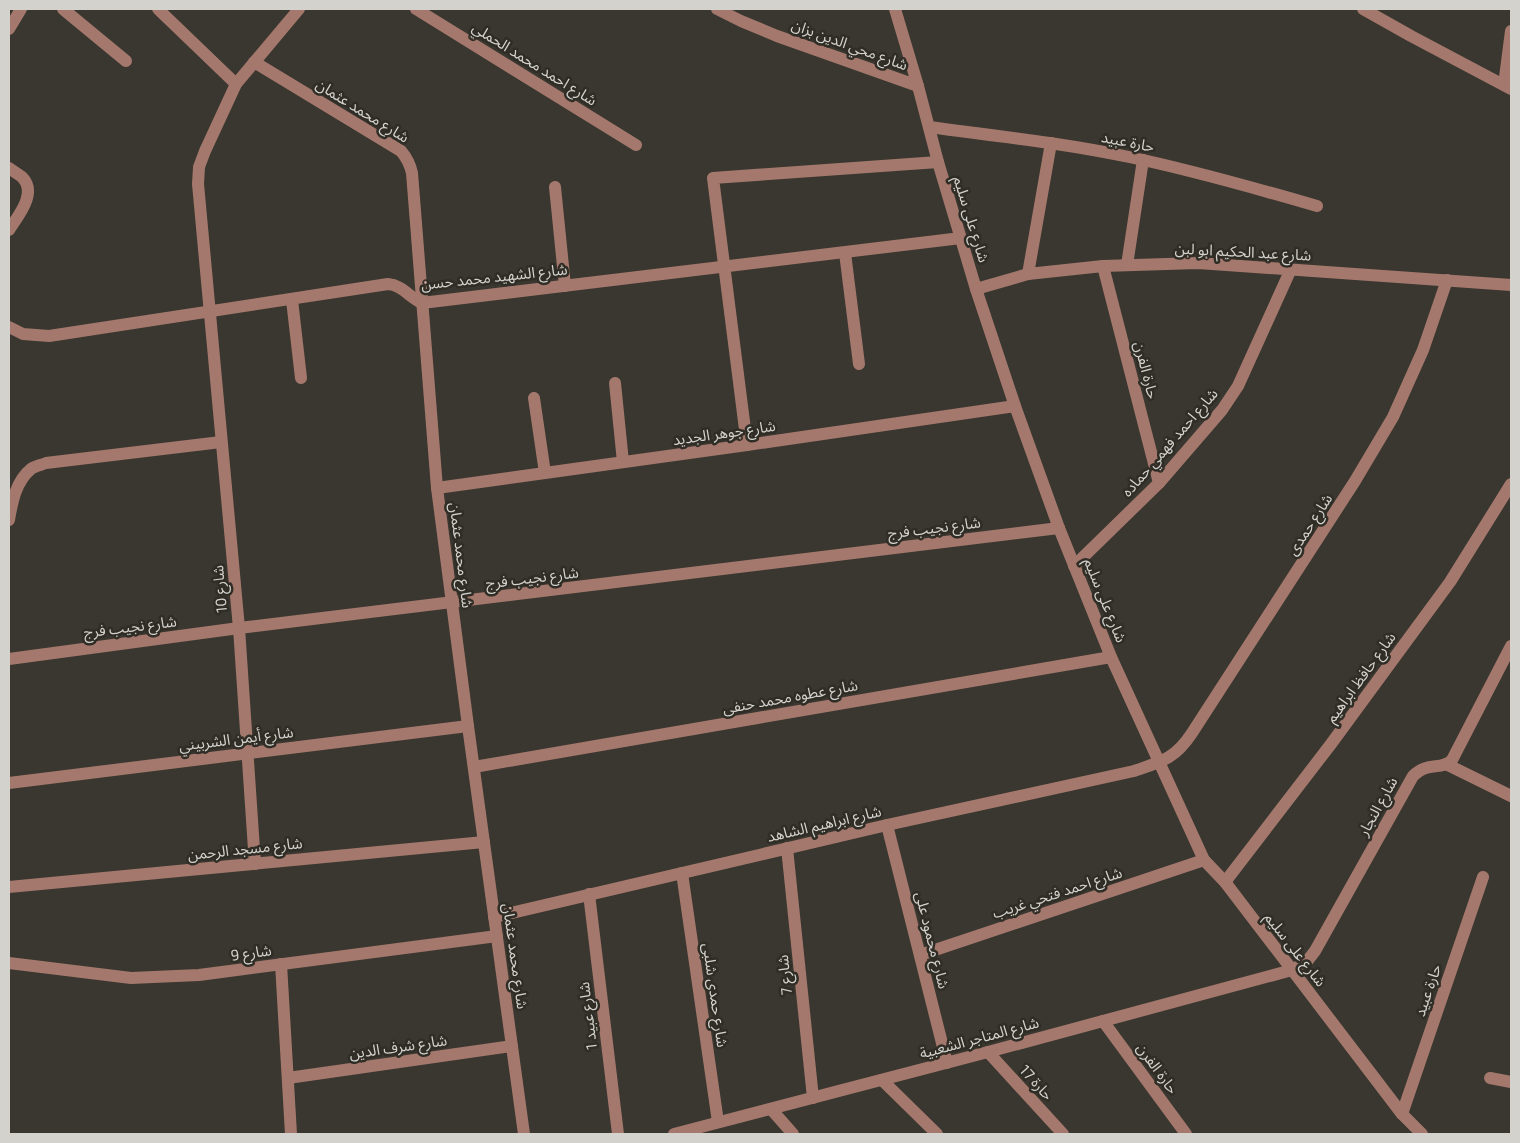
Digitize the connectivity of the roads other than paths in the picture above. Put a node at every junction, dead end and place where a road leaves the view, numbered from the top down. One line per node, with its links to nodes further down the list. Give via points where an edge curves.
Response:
1 (22, 9): 9 (street)
2 (63, 9): 11 (street)
3 (158, 9): 13 (street)
4 (299, 9): 12 (street, شارع 10)
5 (416, 9): 18 (street, شارع احمد محمد الحملي)
6 (717, 9): 14 (street, شارع محي الدين بزان, via 777,36)
7 (895, 9): 14 (street, شارع على سليم)
8 (1363, 9): 15 (street)
9 (9, 29)
10 (1511, 31): 15 (street)
11 (126, 61)
12 (254, 62): 13 (street, شارع 10); 37 (street, شارع محمد عثمان, via 402,151 407,158 412,173)
13 (236, 84): 38 (street, شارع 10, via 199,167)
14 (918, 86): 16 (street, شارع على سليم)
15 (1508, 87)
16 (929, 127): 17 (street, حارة عبيد); 20 (street, شارع على سليم)
17 (1051, 143): 19 (street, حارة عبيد); 31 (street)
18 (636, 145)
19 (1142, 160): 23 (street, حارة عبيد); 27 (street)
20 (938, 162): 25 (street, شارع على سليم); 29 (street, via 713,178)
21 (9, 168): 24 (street, via 22,177 28,189 26,202)
22 (555, 187): 34 (street)
23 (1317, 206)
24 (9, 230)
25 (961, 238): 26 (street, شارع الشهيد محمد حسن); 35 (street, شارع على سليم)
26 (846, 253): 29 (street, شارع الشهيد محمد حسن); 40 (street)
27 (1127, 265): 28 (street, شارع عبد الحكيم ابو لبن); 30 (street, شارع عبد الحكيم ابو لبن, via 1198,263)
28 (1103, 266): 31 (street, شارع عبد الحكيم ابو لبن); 49 (street, حارة الفرن)
29 (724, 268): 34 (street, شارع الشهيد محمد حسن); 46 (street)
30 (1291, 269): 32 (street, شارع عبد الحكيم ابو لبن); 49 (street, شارع احمد فهمي حماده, via 1238,386 1222,410)
31 (1028, 274): 35 (street, شارع عبد الحكيم ابو لبن)
32 (1448, 280): 33 (street, شارع عبد الحكيم ابو لبن); 63 (street, شارع حمدى, via 1423,350 1393,417 1355,482 1184,746)
33 (1511, 285)
34 (565, 286): 37 (street, شارع الشهيد محمد حسن)
35 (976, 289): 44 (street, شارع على سليم)
36 (292, 300): 37 (street, شارع الشهيد محمد حسن, via 394,284); 38 (street, شارع الشهيد محمد حسن); 41 (street)
37 (422, 302): 51 (street, شارع محمد عثمان)
38 (209, 312): 39 (street, شارع الشهيد محمد حسن, via 49,336 22,334); 45 (street, شارع 10)
39 (9, 327)
40 (859, 364)
41 (301, 378)
42 (615, 383): 47 (street)
43 (534, 398): 48 (street)
44 (1015, 406): 46 (street, شارع جوهر الجديد); 54 (street, شارع على سليم)
45 (221, 442): 52 (street, via 46,463 32,468); 57 (street, شارع 10)
46 (747, 445): 47 (street, شارع جوهر الجديد)
47 (623, 462): 48 (street, شارع جوهر الجديد)
48 (545, 473): 51 (street, شارع جوهر الجديد)
49 (1159, 483): 55 (street, شارع احمد فهمي حماده)
50 (1511, 484): 75 (street, شارع حافظ ابراهيم, via 1450,582)
51 (437, 488): 56 (street, شارع محمد عثمان)
52 (11, 495): 53 (street)
53 (9, 520)
54 (1059, 528): 55 (street, شارع على سليم); 56 (street, شارع نجيب فرج)
55 (1074, 566): 59 (street, شارع على سليم)
56 (452, 603): 57 (street, شارع نجيب فرج); 61 (street, شارع محمد عثمان)
57 (239, 628): 60 (street, شارع نجيب فرج); 62 (street, شارع 10)
58 (1511, 646): 64 (street, via 1452,760)
59 (1111, 657): 63 (street, شارع على سليم); 65 (street, شارع عطوه محمد حنفى)
60 (9, 659)
61 (468, 726): 62 (street, شارع أيمن الشربيني); 65 (street, شارع محمد عثمان)
62 (248, 753): 66 (street, شارع أيمن الشربيني); 72 (street, شارع 10)
63 (1160, 762): 68 (street, شارع ابراهيم الشاهد, via 1134,771); 71 (street, شارع على سليم)
64 (1446, 764): 67 (street); 83 (street, شارع النجار, via 1426,767 1413,776 1315,951)
65 (474, 767): 69 (street, شارع محمد عثمان)
66 (9, 783)
67 (1511, 796)
68 (887, 825): 70 (street, شارع ابراهيم الشاهد); 80 (street, شارع محمود على)
69 (484, 842): 72 (street, شارع مسجد الرحمن); 78 (street, شارع محمد عثمان)
70 (787, 848): 73 (street, شارع ابراهيم الشاهد); 92 (street, شارع 7)
71 (1204, 860): 75 (street, شارع على سليم); 80 (street, شارع احمد فتحي غريب)
72 (255, 864): 76 (street, شارع مسجد الرحمن)
73 (682, 873): 77 (street, شارع ابراهيم الشاهد); 95 (street, شارع حمدى شلبى)
74 (1483, 877): 94 (street, حارة عبيد)
75 (1225, 882): 83 (street, شارع على سليم)
76 (9, 887)
77 (589, 894): 78 (street, شارع ابراهيم الشاهد); 98 (street, شارع عبيد 1)
78 (494, 917): 79 (street, شارع محمد عثمان)
79 (497, 936): 82 (street, شارع 9); 85 (street, شارع محمد عثمان)
80 (920, 954): 87 (street, شارع محمود على)
81 (9, 963): 82 (street, شارع 9, via 131,978 200,975)
82 (280, 964): 88 (street)
83 (1292, 970): 84 (street, شارع المتاجر الشعبية); 94 (street, شارع على سليم)
84 (1103, 1021): 86 (street, شارع المتاجر الشعبية); 103 (street, حارة الفرن)
85 (512, 1046): 88 (street, شارع شرف الدين); 97 (street, شارع محمد عثمان)
86 (988, 1052): 87 (street, شارع المتاجر الشعبية); 102 (street, حارة 17)
87 (947, 1063): 90 (street, شارع المتاجر الشعبية)
88 (288, 1078): 96 (street)
89 (1490, 1078): 91 (street)
90 (882, 1080): 92 (street, شارع المتاجر الشعبية); 101 (street)
91 (1511, 1082)
92 (813, 1098): 93 (street, شارع المتاجر الشعبية)
93 (771, 1109): 95 (street, شارع المتاجر الشعبية); 100 (street)
94 (1402, 1114): 104 (street, شارع على سليم)
95 (718, 1122): 99 (street, شارع المتاجر الشعبية)
96 (291, 1134)
97 (524, 1134)
98 (618, 1134)
99 (674, 1134)
100 (793, 1134)
101 (937, 1134)
102 (1063, 1134)
103 (1186, 1134)
104 (1422, 1134)

